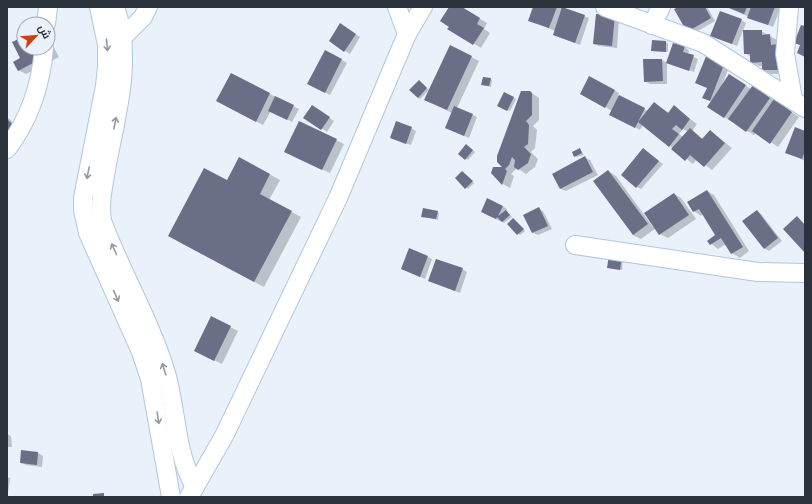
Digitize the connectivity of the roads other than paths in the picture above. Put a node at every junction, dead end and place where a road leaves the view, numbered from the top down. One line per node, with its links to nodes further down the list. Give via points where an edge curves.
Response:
1 (99, 7): 18 (street, one-way to 18, via 107,45 108,66 83,198 83,210 88,233 141,352 150,379)
2 (115, 7): 11 (street, via 120,20)
3 (148, 7): 11 (street, via 143,17)
4 (397, 7): 10 (street)
5 (423, 7): 10 (street)
6 (605, 7): 9 (street)
7 (661, 7): 9 (street)
8 (789, 7): 13 (street, via 786,54)
9 (652, 25): 13 (street, via 703,43)
10 (407, 34): 17 (street, via 338,198 224,436)
11 (122, 38): 17 (street, one-way to 11, via 182,458 173,399 161,359 106,231 102,216 100,200 124,66)
12 (42, 56): 14 (street, via 34,99 17,136)
13 (799, 103)
14 (7, 149)
15 (575, 245): 16 (street, via 758,272)
16 (805, 273)
17 (192, 492)
18 (171, 497)

